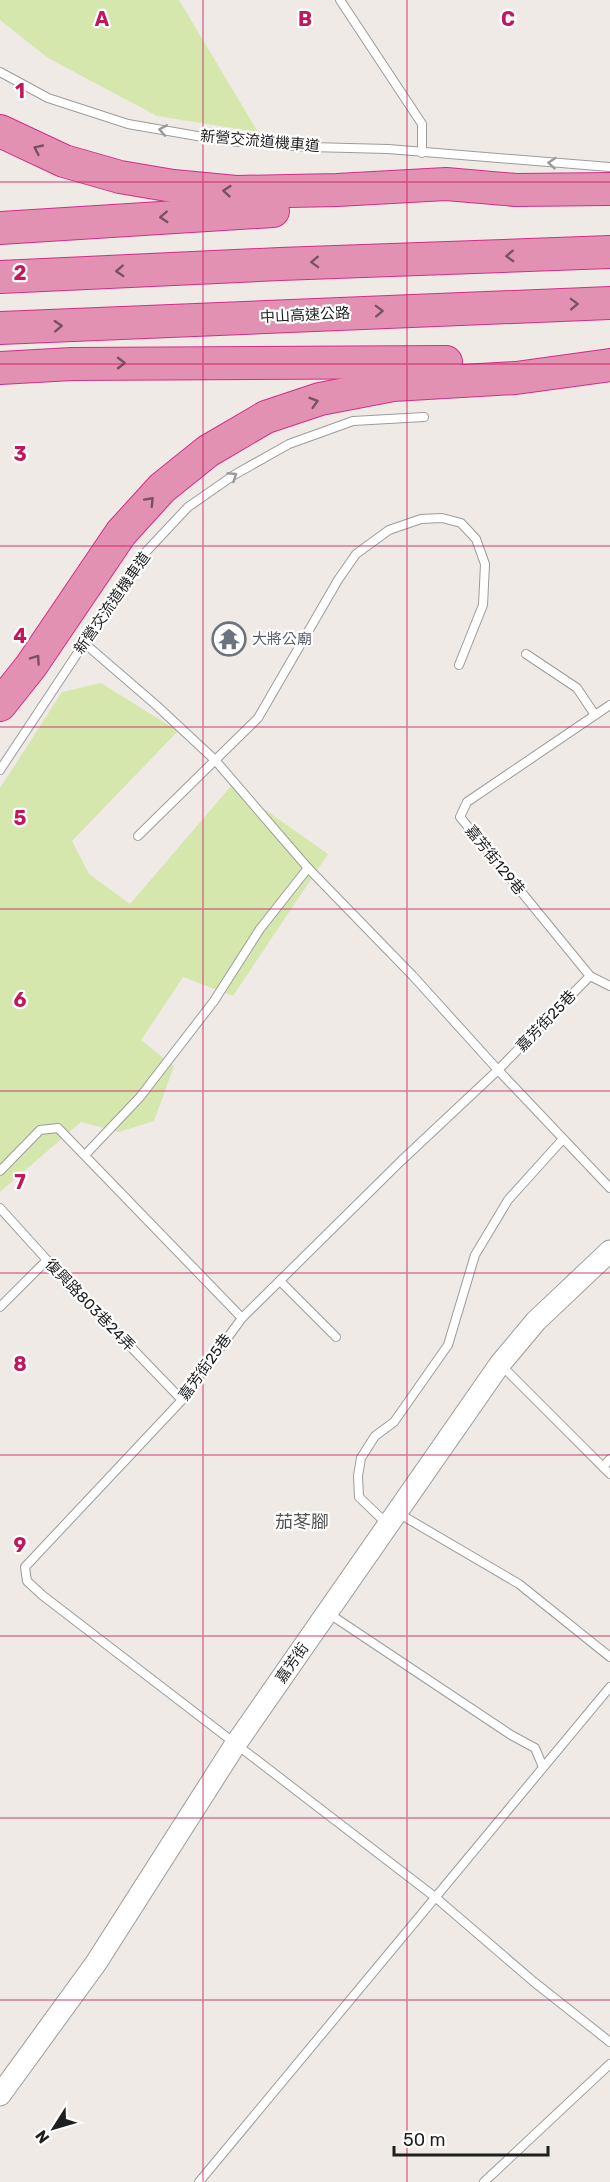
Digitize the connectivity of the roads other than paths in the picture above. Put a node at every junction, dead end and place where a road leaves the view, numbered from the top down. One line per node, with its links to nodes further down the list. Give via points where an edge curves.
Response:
1 (340, 0): 4 (lane, via 422,124)
2 (0, 72): 4 (lane, 新營交流道機車道, one-way to 2, via 226,141 128,124 48,98)
3 (0, 131): 7 (highway, one-way to 3, via 446,184 236,192 173,186 120,177 64,161)
4 (422, 153): 5 (lane, 新營交流道機車道, one-way to 4)
5 (610, 167)
6 (610, 189): 7 (highway)
7 (516, 190): 8 (highway, one-way to 8, via 378,204)
8 (0, 228)
9 (610, 252): 10 (highway, one-way to 10)
10 (0, 277)
11 (610, 303): 12 (highway, 中山高速公路, one-way to 11)
12 (0, 328)
13 (598, 366): 14 (highway, one-way to 13, via 72,364 495,362); 19 (highway, one-way to 13, via 121,533 162,488 208,451 266,417 320,399 393,385 516,378)
14 (0, 368)
15 (424, 417): 16 (lane, 新營交流道機車道, one-way to 15, via 142,556 188,507 234,475 289,444 353,421)
16 (83, 642): 22 (lane); 23 (lane, 新營交流道機車道)
17 (526, 654): 21 (lane, via 577,688)
18 (459, 666): 22 (lane, via 483,605 485,564 476,539 461,523 442,518 421,519 389,530 356,554 258,718)
19 (0, 705)
20 (610, 705): 21 (lane, 嘉芳街129巷)
21 (594, 715): 26 (lane, 嘉芳街129巷, via 467,802 460,817)
22 (215, 760): 24 (lane); 25 (lane)
23 (0, 770)
24 (138, 836)
25 (308, 868): 28 (lane); 30 (lane, via 140,1097)
26 (590, 976): 27 (lane, 嘉芳街129巷); 28 (lane, 嘉芳街25巷)
27 (610, 986)
28 (498, 1070): 29 (lane); 36 (lane, 嘉芳街25巷)
29 (563, 1139): 32 (lane); 45 (lane, via 508,1200 475,1256 448,1345 393,1422 375,1436 361,1458 359,1497)
30 (85, 1155): 31 (lane, via 58,1128 40,1130); 38 (lane)
31 (0, 1171)
32 (610, 1188)
33 (0, 1208): 35 (lane, 復興路803巷24弄)
34 (610, 1251): 40 (street, 嘉芳街, via 536,1321)
35 (47, 1260): 37 (lane); 41 (lane, 復興路803巷24弄)
36 (280, 1281): 38 (lane, 嘉芳街25巷); 39 (lane)
37 (0, 1307)
38 (242, 1317): 41 (lane, 嘉芳街25巷)
39 (336, 1336)
40 (500, 1364): 43 (lane); 45 (street, 嘉芳街)
41 (182, 1400): 49 (lane, 嘉芳街25巷, via 25,1567 27,1581)
42 (610, 1459): 43 (lane)
43 (603, 1467): 44 (lane)
44 (610, 1474)
45 (392, 1518): 46 (street, 嘉芳街); 47 (lane, via 519,1584)
46 (327, 1612): 49 (street, 嘉芳街); 50 (lane, via 535,1748)
47 (610, 1657)
48 (610, 1688): 50 (lane)
49 (235, 1745): 51 (lane); 54 (street, 嘉芳街, via 96,1963)
50 (543, 1767): 51 (lane)
51 (435, 1897): 52 (lane); 55 (lane)
52 (610, 2042)
53 (610, 2064): 56 (lane)
54 (0, 2096)
55 (199, 2182)
56 (484, 2182)

